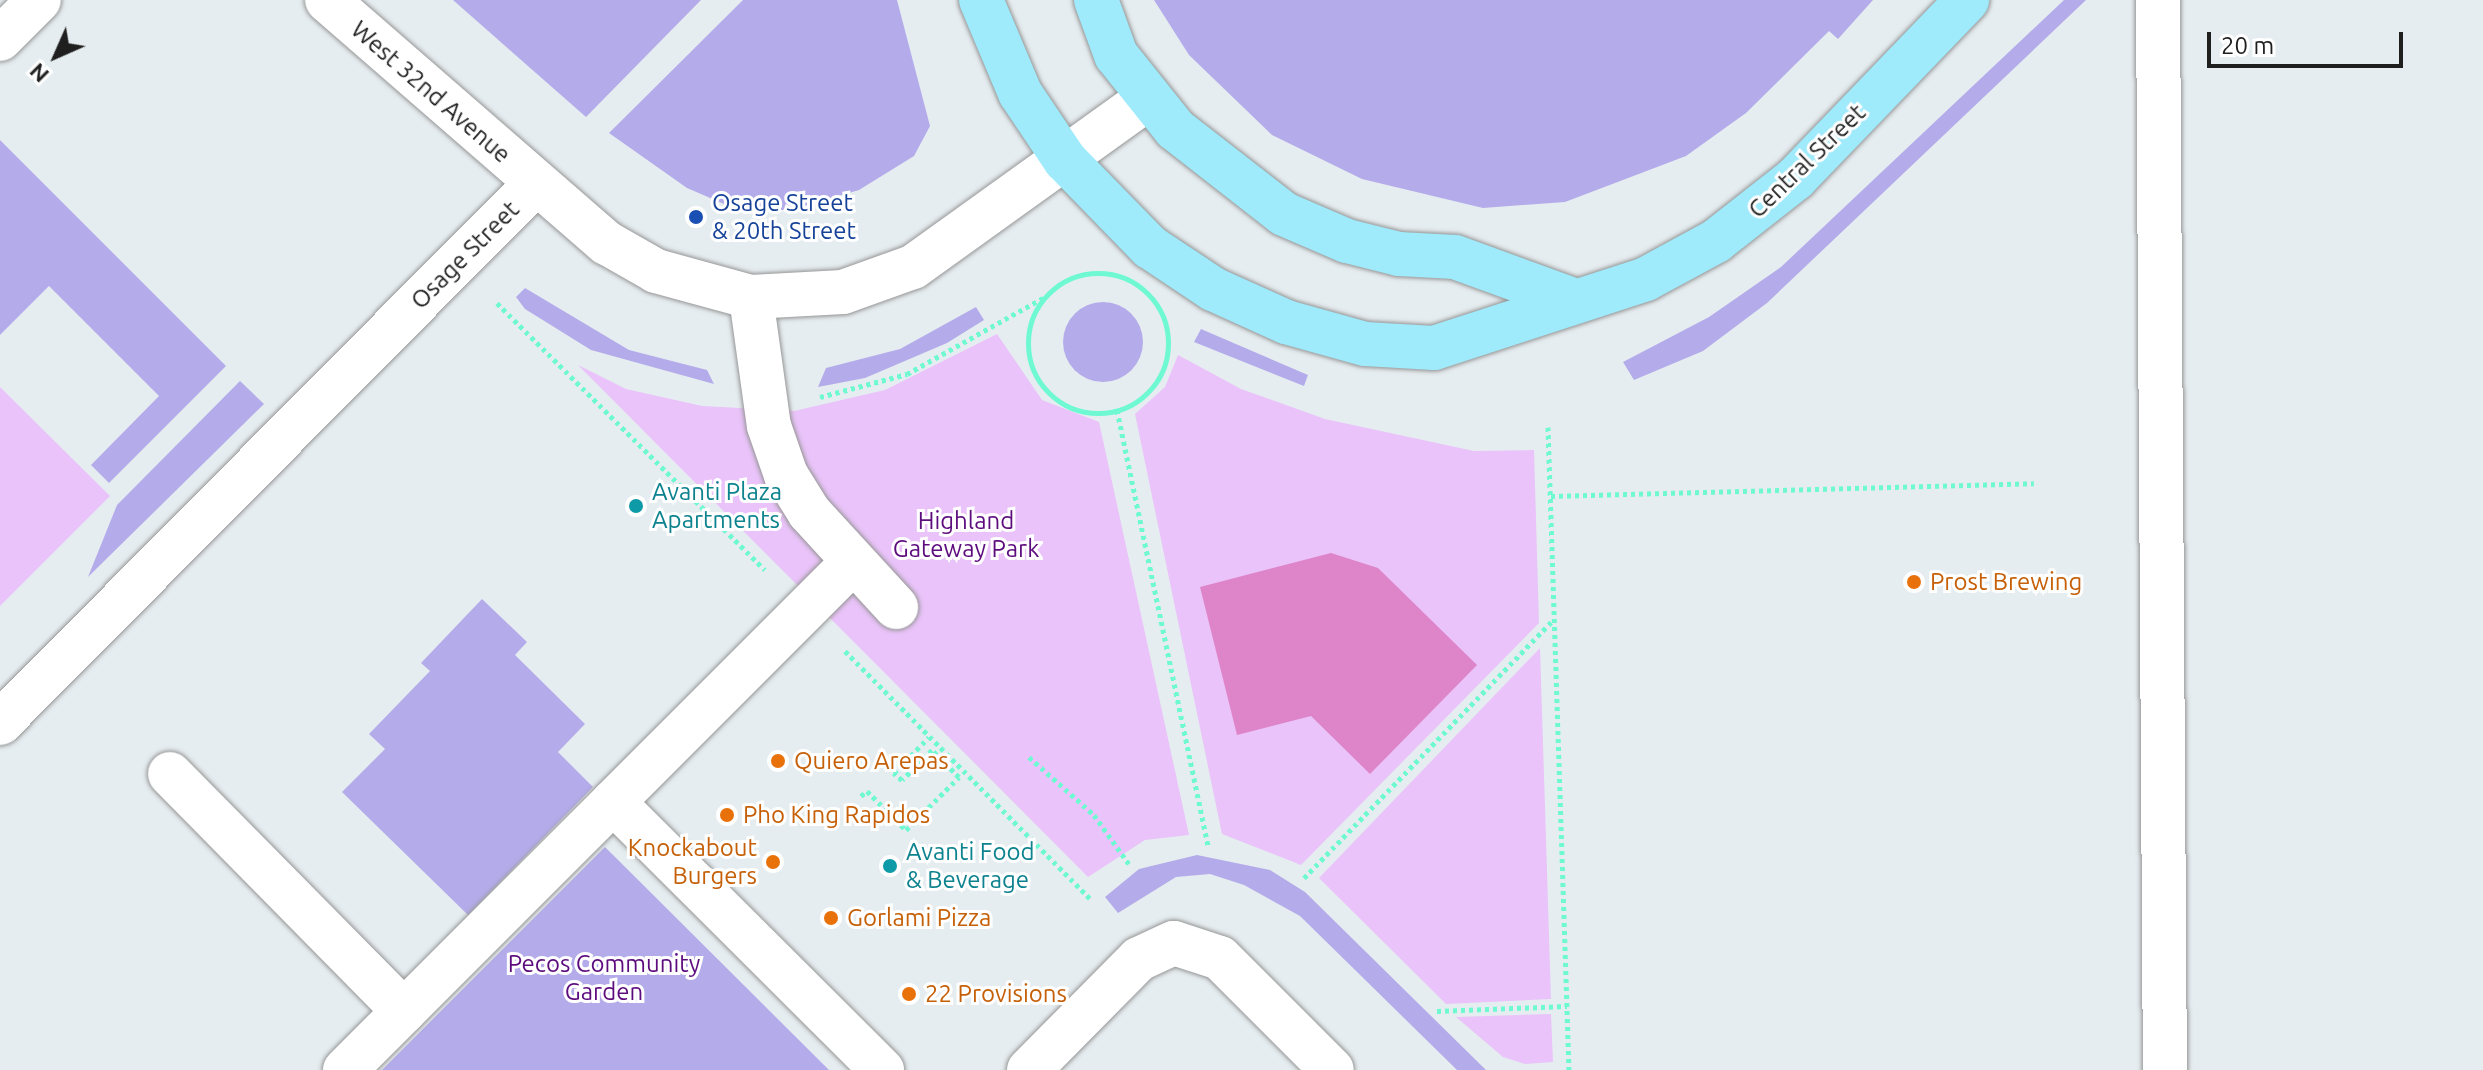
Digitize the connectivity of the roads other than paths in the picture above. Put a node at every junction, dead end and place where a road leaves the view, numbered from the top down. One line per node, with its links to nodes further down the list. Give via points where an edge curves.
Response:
1 (39, 0): 7 (street)
2 (327, 0): 10 (street, West 32nd Avenue)
3 (981, 0): 9 (main road, Central Street, via 1020,93)
4 (1096, 0): 8 (main road, via 1116,55)
5 (1967, 0): 12 (main road, Central Street, via 1761,208 1680,263)
6 (2158, 0): 23 (street)
7 (0, 39)
8 (1148, 98): 9 (street, Osage Street); 12 (main road, via 1196,147 1284,214 1347,241 1399,254 1455,257)
9 (1065, 160): 11 (street, Osage Street, via 913,267 843,292); 12 (main road, Central Street, via 1150,247 1213,289 1352,340 1434,348 1508,329)
10 (535, 184): 11 (street, Osage Street, via 607,243 656,271); 15 (street, Osage Street)
11 (751, 297): 13 (street, via 769,426 786,475)
12 (1576, 301)
13 (852, 563): 14 (street); 17 (street)
14 (896, 607)
15 (0, 723)
16 (170, 774): 18 (street)
17 (613, 802): 18 (street); 20 (street)
18 (404, 1011): 19 (street)
19 (345, 1070)
20 (882, 1070)
21 (1029, 1070): 22 (street, via 1155,949 1194,945 1220,958)
22 (1332, 1070)
23 (2165, 1070)

